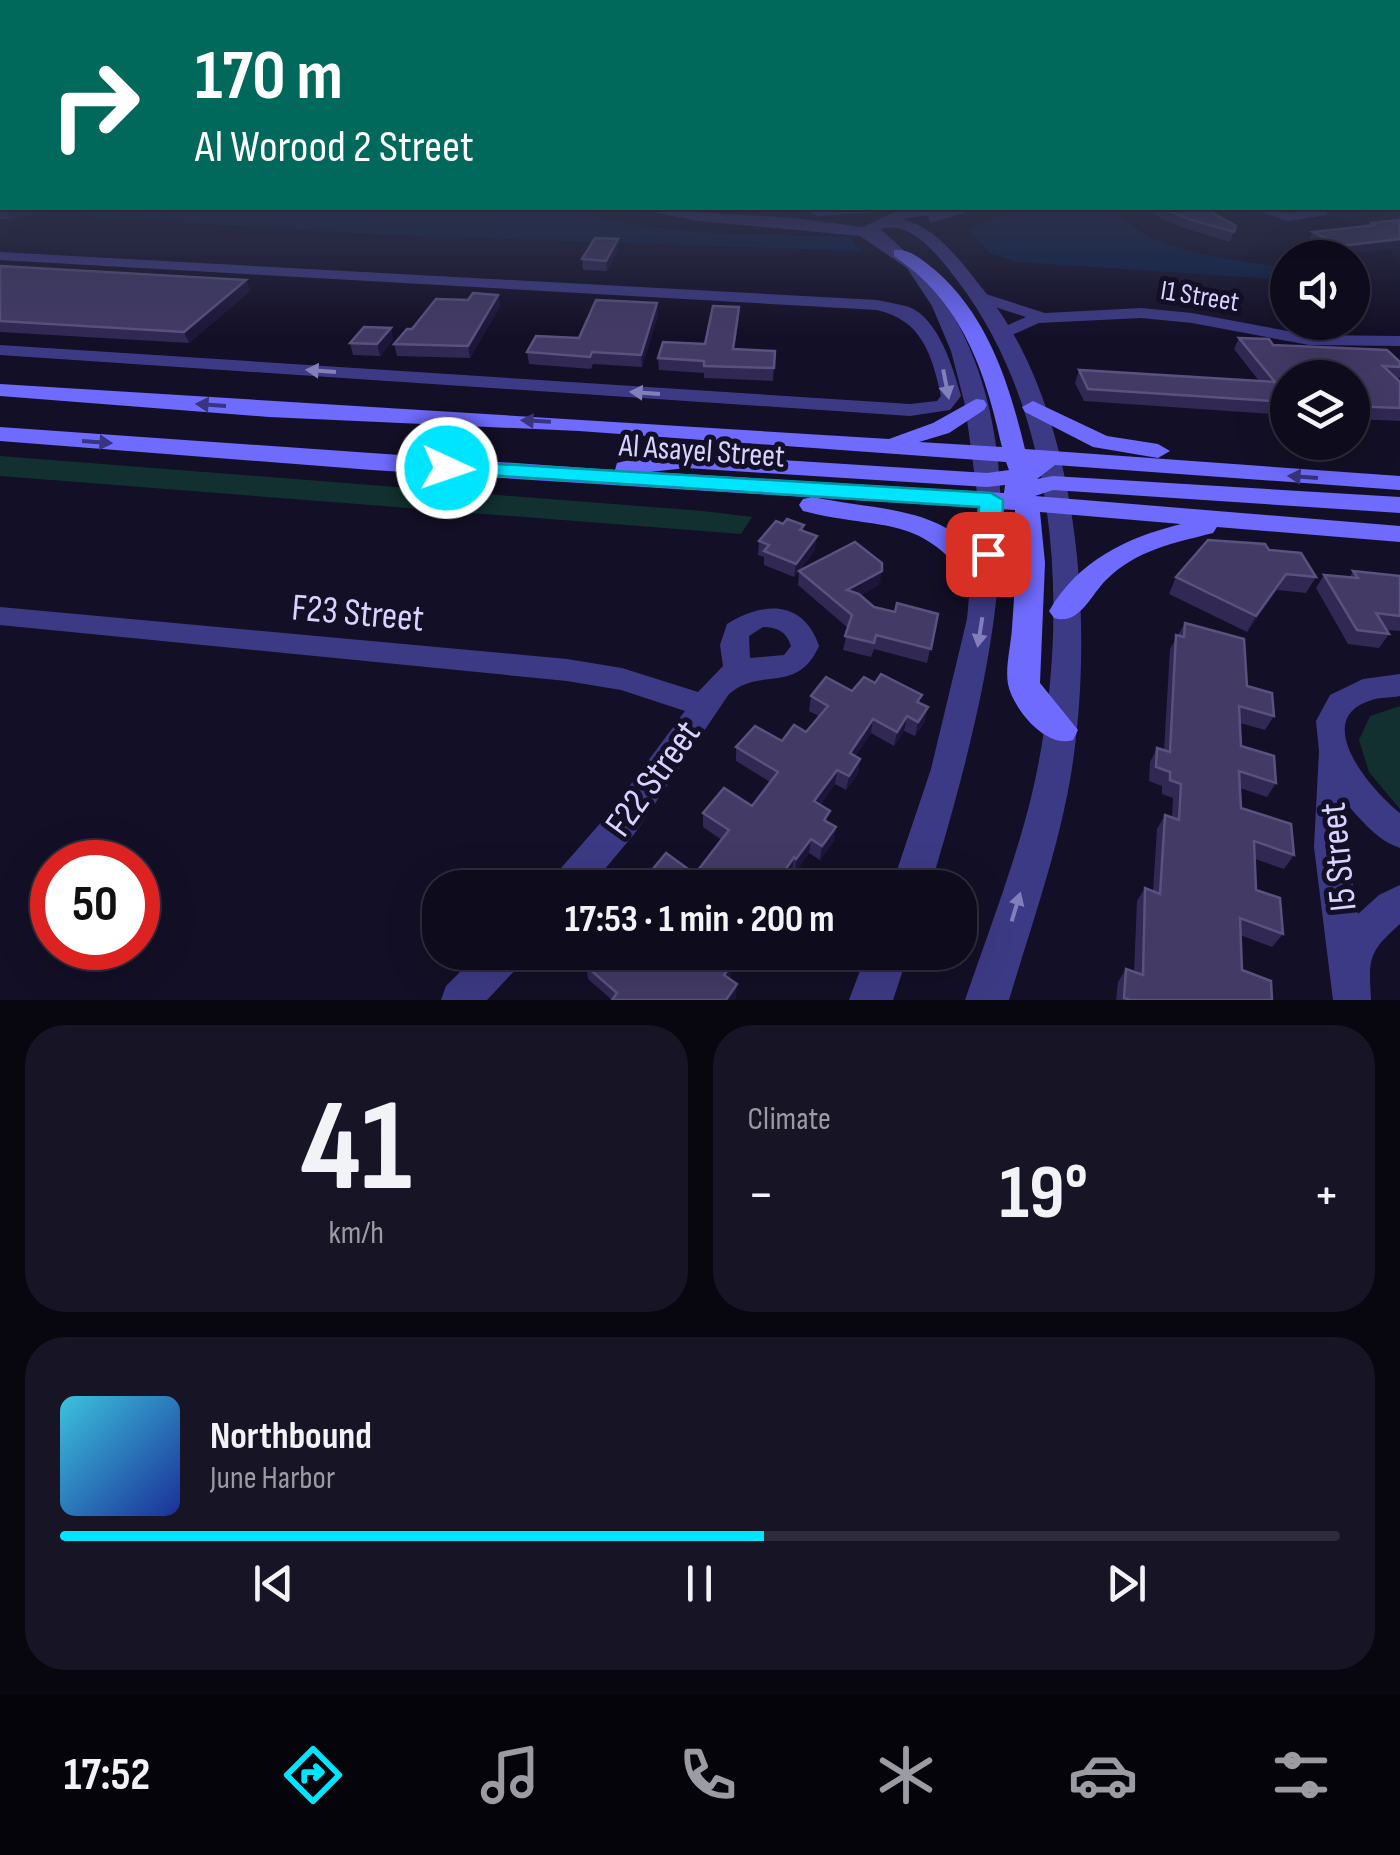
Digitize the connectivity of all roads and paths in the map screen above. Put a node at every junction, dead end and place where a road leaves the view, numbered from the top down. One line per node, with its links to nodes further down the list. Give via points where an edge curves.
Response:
1 (878, 242): 4 (street)
2 (886, 242): 4 (street)
3 (929, 242): 7 (street)
4 (900, 253): 6 (street); 22 (main road, via 943,283 970,320 992,369)
5 (0, 256): 8 (street)
6 (930, 286): 8 (street); 10 (street)
7 (980, 297): 9 (street, I1 Street); 11 (street)
8 (886, 307): 10 (street); 13 (street, one-way to 13, via 918,320 932,336 951,396 943,406 922,411)
9 (1051, 316): 11 (street, I1 Street, via 1023,321); 12 (street, I1 Street, via 1166,315 1308,340)
10 (951, 330): 15 (street)
11 (1003, 334): 16 (street)
12 (1400, 340)
13 (0, 350)
14 (0, 390): 18 (main road, Al Asayel Street, one-way to 14)
15 (976, 405): 18 (main road, via 942,428); 19 (street)
16 (1034, 406): 20 (main road, via 1101,442 1190,455); 22 (street)
17 (0, 434): 21 (main road, Al Asayel Street, one-way to 21)
18 (864, 444): 19 (main road, Al Asayel Street)
19 (982, 453): 22 (main road, Al Asayel Street)
20 (1223, 472): 22 (main road, Al Asayel Street); 23 (main road, Al Asayel Street, one-way to 20)
21 (597, 476): 22 (main road, via 686,461); 24 (main road, Al Asayel Street)
22 (1025, 483): 24 (main road, Al Asayel Street); 25 (main road); 26 (main road, Al Asayel Street); 28 (street); 29 (street); 34 (main road, via 1030,597 1024,684 1040,712)
23 (1400, 483)
24 (788, 488): 28 (main road, via 814,506 883,513 929,527 964,552)
25 (1400, 505)
26 (1230, 521): 27 (main road, Al Asayel Street); 29 (main road, via 1119,552)
27 (1400, 534)
28 (986, 583): 38 (street, one-way to 38, via 964,711)
29 (1064, 612): 34 (street)
30 (0, 616): 33 (street, F23 Street, via 568,670 633,682)
31 (738, 670): 33 (street, F22 Street)
32 (1400, 685): 35 (street, I5 Street, via 1357,690 1341,700 1328,732)
33 (704, 706): 37 (street, F22 Street)
34 (1061, 730): 45 (street, one-way to 34, via 1049,796)
35 (1333, 754): 36 (street, via 1355,791); 40 (street, I5 Street, via 1334,875)
36 (1400, 833)
37 (581, 870)
38 (915, 870)
39 (1400, 902): 40 (street, I5 Street, via 1363,934)
40 (1351, 959): 46 (street, I5 Street)
41 (489, 970): 43 (street)
42 (882, 970): 44 (street)
43 (460, 1000)
44 (871, 1000)
45 (987, 1000)
46 (1352, 1000)

